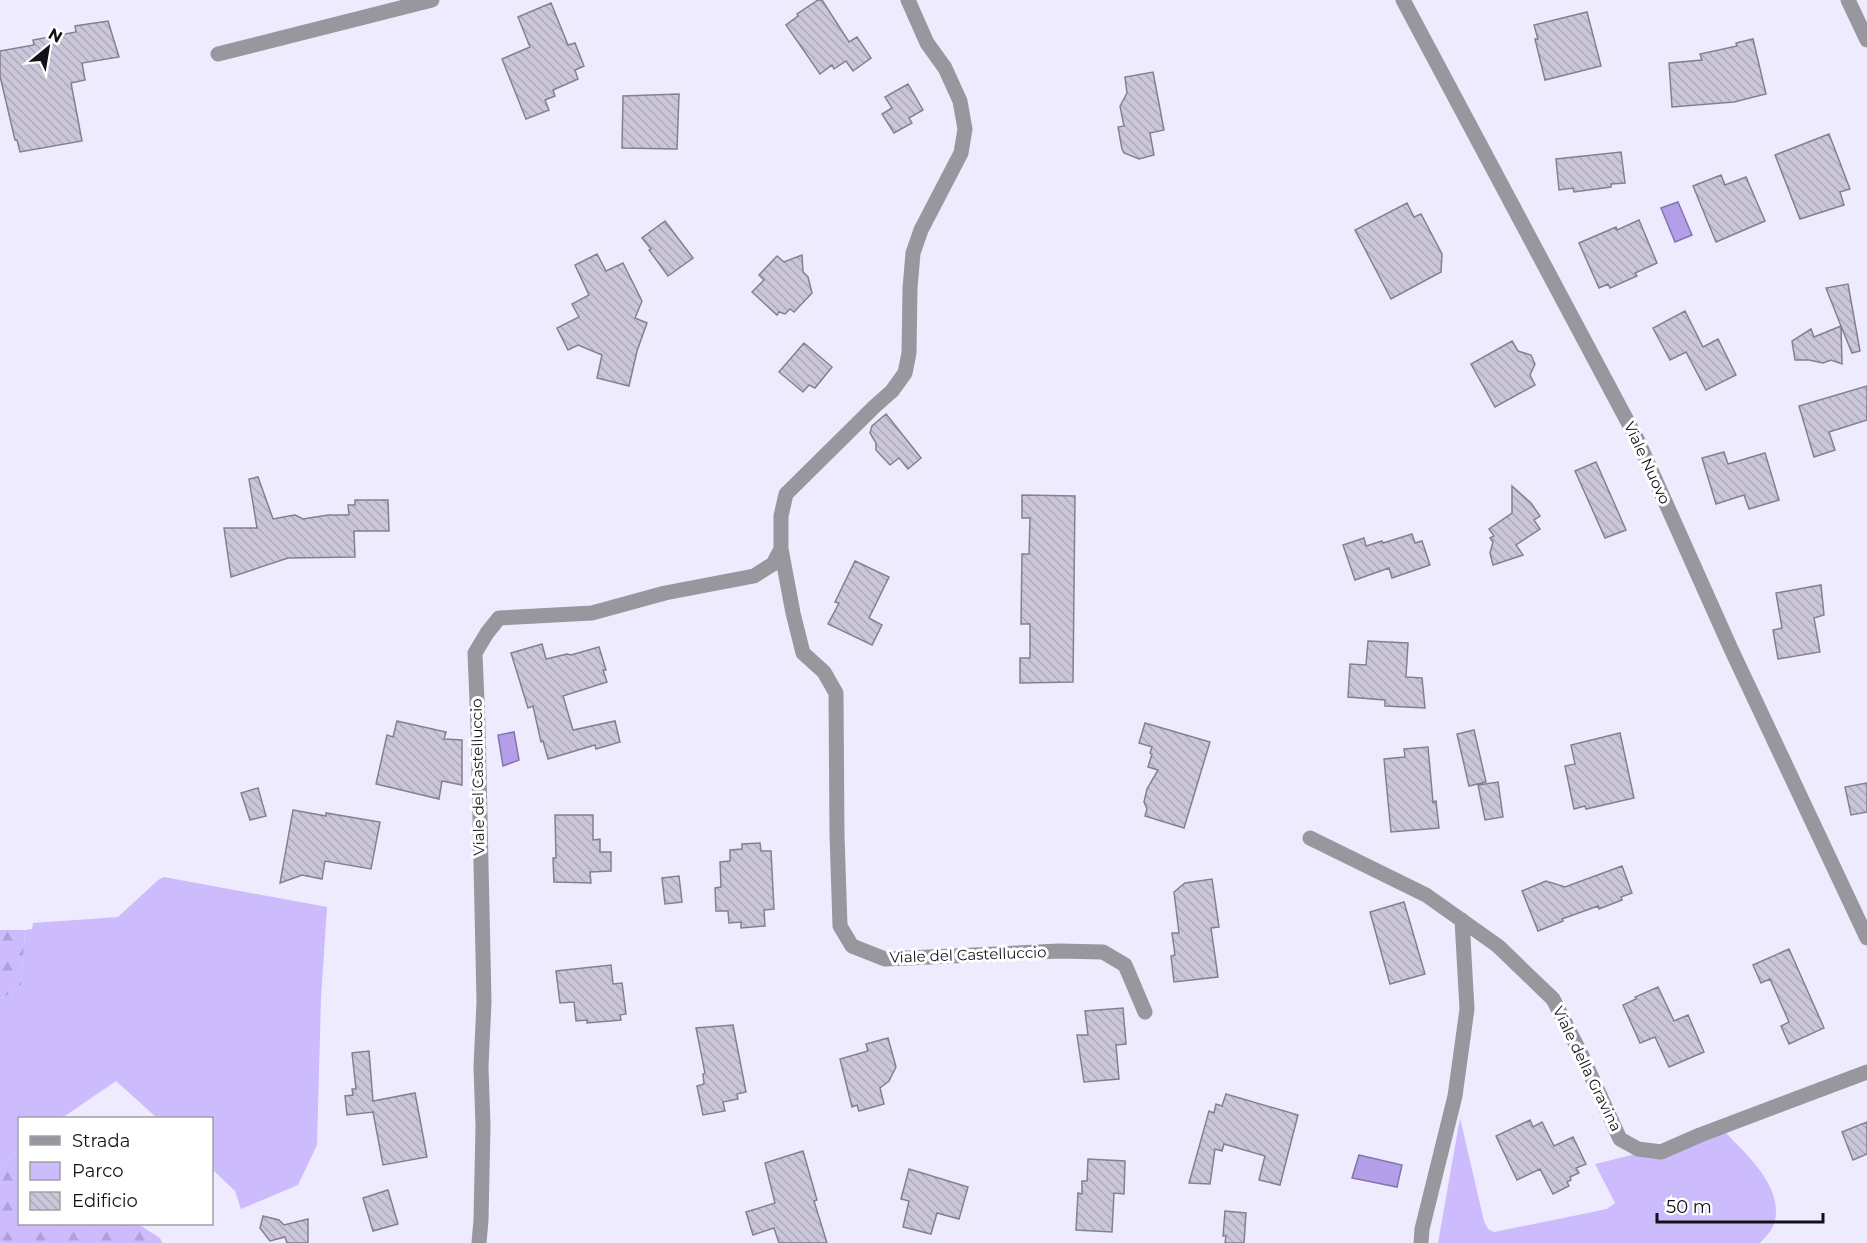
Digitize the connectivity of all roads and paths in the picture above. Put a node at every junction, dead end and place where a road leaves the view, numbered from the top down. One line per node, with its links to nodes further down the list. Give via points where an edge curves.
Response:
1 (432, 0): 6 (street)
2 (908, 0): 7 (street, Viale del Castelluccio, via 960,101 965,129 961,153 913,253 905,373 892,391 786,494)
3 (1403, 0): 10 (street, Viale Nuovo, via 1638,441)
4 (1848, 0): 5 (street)
5 (1867, 40)
6 (218, 54)
7 (781, 549): 11 (street, Viale del Castelluccio, via 803,652 824,672 836,693 840,926 852,946 885,959 1102,952 1125,965); 13 (street, Viale del Castelluccio, via 773,564 754,576 665,593 592,613 499,618 475,653 484,1002)
8 (1310, 838): 9 (street, Viale della Gravina, via 1426,895)
9 (1462, 920): 12 (street, Viale della Gravina, via 1498,945 1553,999 1620,1139 1638,1149 1661,1152); 14 (street, via 1466,1020 1455,1096)
10 (1867, 938)
11 (1144, 1012)
12 (1867, 1072)
13 (479, 1243)
14 (1421, 1243)

